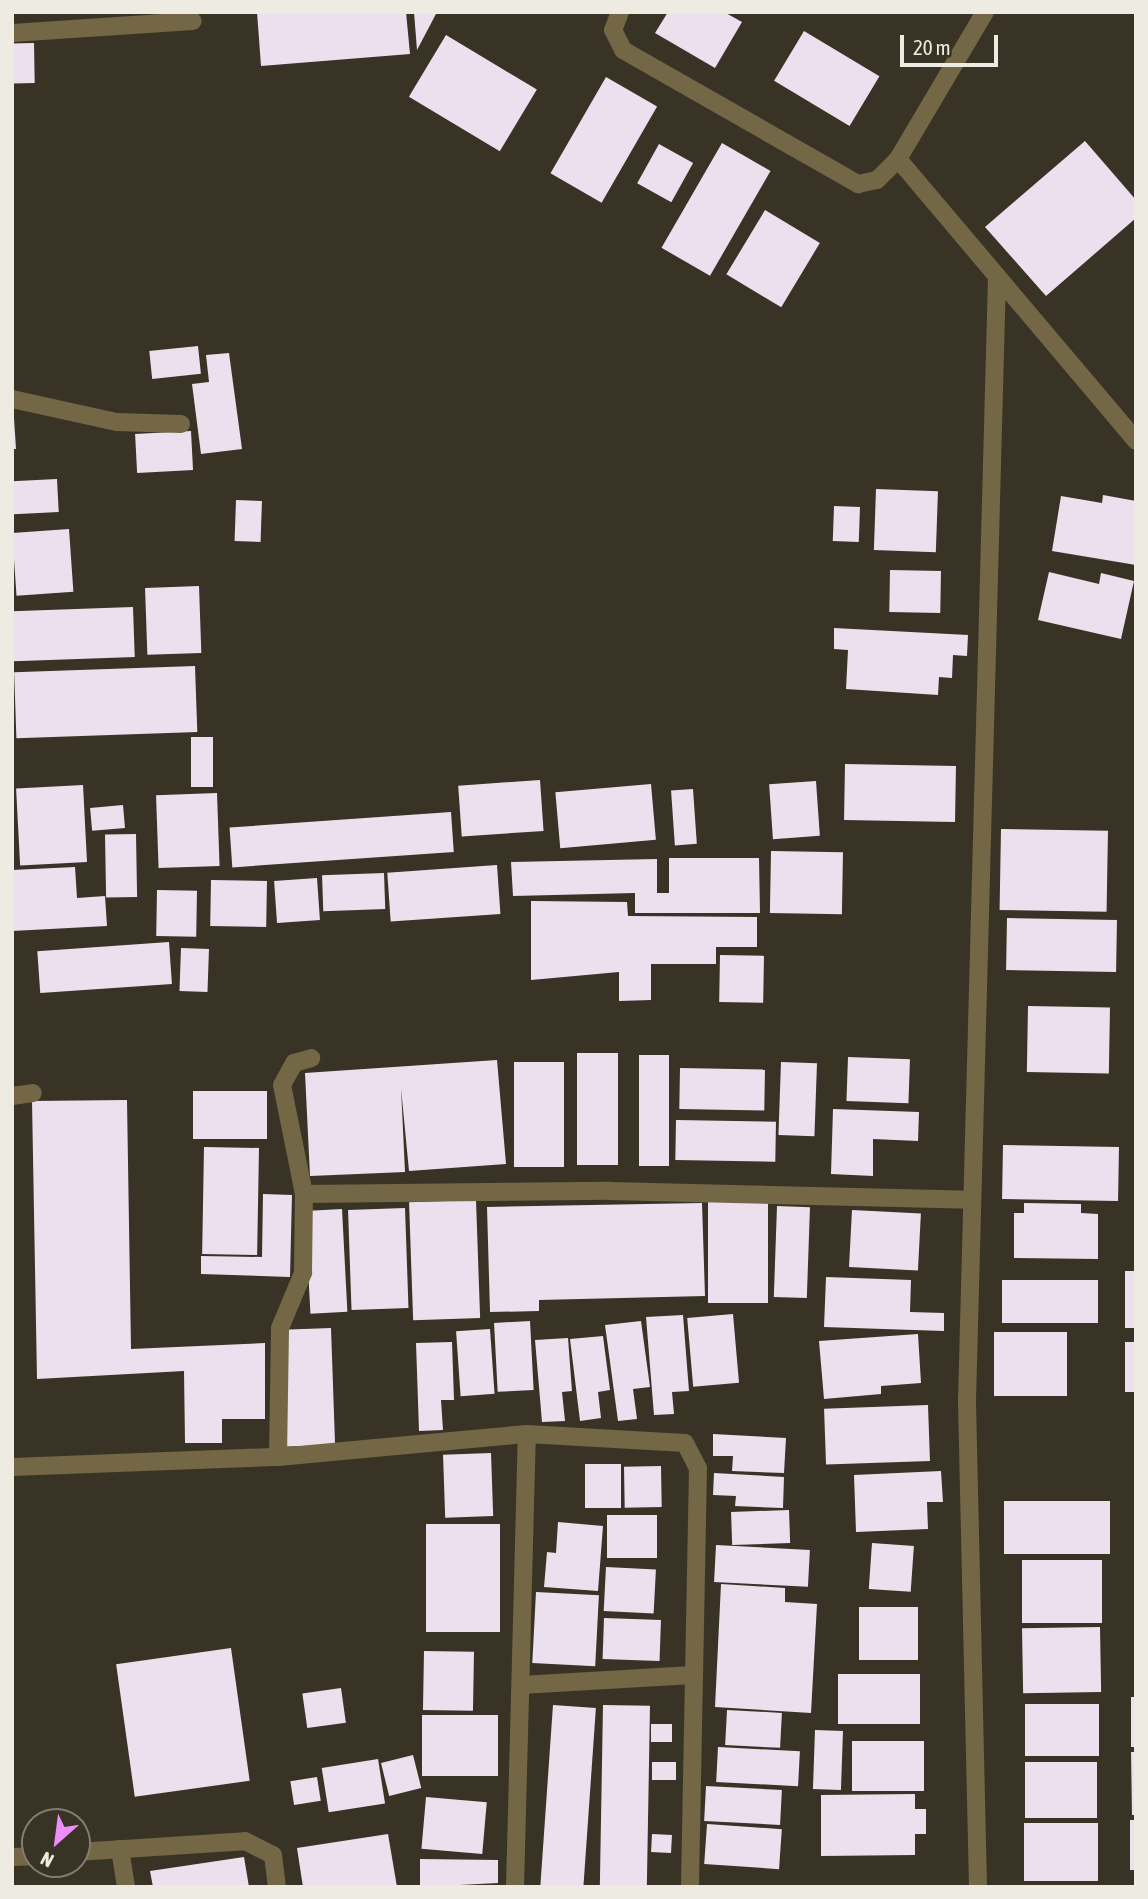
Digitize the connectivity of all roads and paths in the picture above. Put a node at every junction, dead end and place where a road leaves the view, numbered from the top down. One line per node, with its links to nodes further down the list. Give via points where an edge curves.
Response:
1 (620, 12): 5 (street, via 613,30 623,50 849,181 877,180)
2 (985, 12): 5 (street)
3 (193, 21): 4 (street)
4 (12, 33)
5 (898, 159): 6 (street)
6 (997, 276): 9 (street); 14 (street)
7 (12, 399): 8 (street, via 117,422)
8 (181, 424)
9 (1136, 441)
10 (311, 1058): 13 (street, via 289,1068 282,1085)
11 (33, 1093): 12 (street)
12 (12, 1096)
13 (304, 1194): 14 (street, via 610,1191); 16 (street, via 303,1273 280,1328)
14 (970, 1200): 26 (street, via 967,1400)
15 (527, 1434): 16 (street); 18 (street, via 670,1438 695,1452); 19 (street)
16 (278, 1457): 17 (street)
17 (12, 1468)
18 (693, 1675): 19 (street); 25 (street)
19 (521, 1685): 24 (street)
20 (120, 1849): 21 (street); 22 (street); 23 (street, via 263,1844 273,1855)
21 (91, 1851)
22 (126, 1887)
23 (277, 1887)
24 (515, 1887)
25 (690, 1887)
26 (978, 1887)

